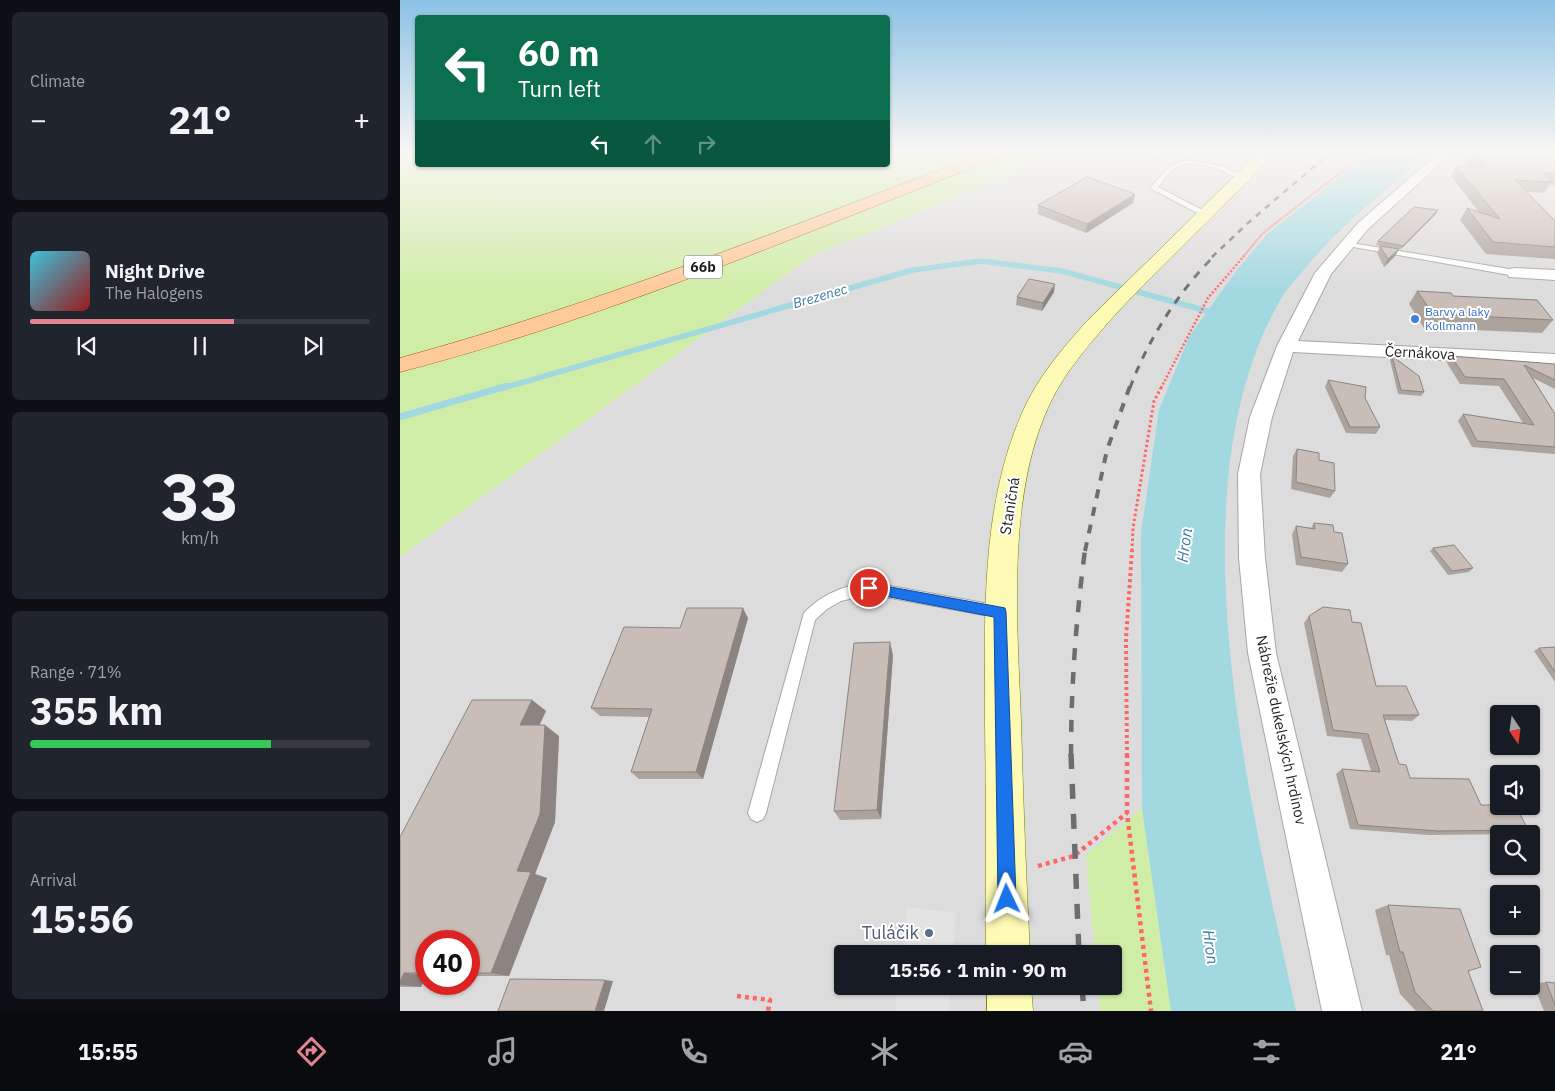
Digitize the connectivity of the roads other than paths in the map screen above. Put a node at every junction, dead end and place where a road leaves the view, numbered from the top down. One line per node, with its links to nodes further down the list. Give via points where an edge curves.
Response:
1 (877, 199): 11 (main road, 66b, via 626,296)
2 (1176, 199): 5 (lane)
3 (1221, 199): 5 (street, Staničná)
4 (1393, 199): 6 (street, Nábrežie dukelských hrdinov)
5 (1206, 214): 12 (street, Staničná, via 1094,325 1051,380 1033,414 1015,471 1004,536)
6 (1348, 244): 7 (lane); 9 (street, Nábrežie dukelských hrdinov, via 1323,273)
7 (1515, 273): 8 (street)
8 (1555, 276)
9 (1286, 346): 10 (street, Černákova); 17 (street, Nábrežie dukelských hrdinov, via 1261,417 1249,474 1252,558 1262,653)
10 (1555, 360)
11 (400, 365)
12 (1000, 612): 13 (lane, via 869,588 852,590 818,606 809,617); 14 (street, Staničná)
13 (757, 813)
14 (1008, 945)
15 (1009, 995): 16 (street)
16 (1010, 1011)
17 (1342, 1011)

